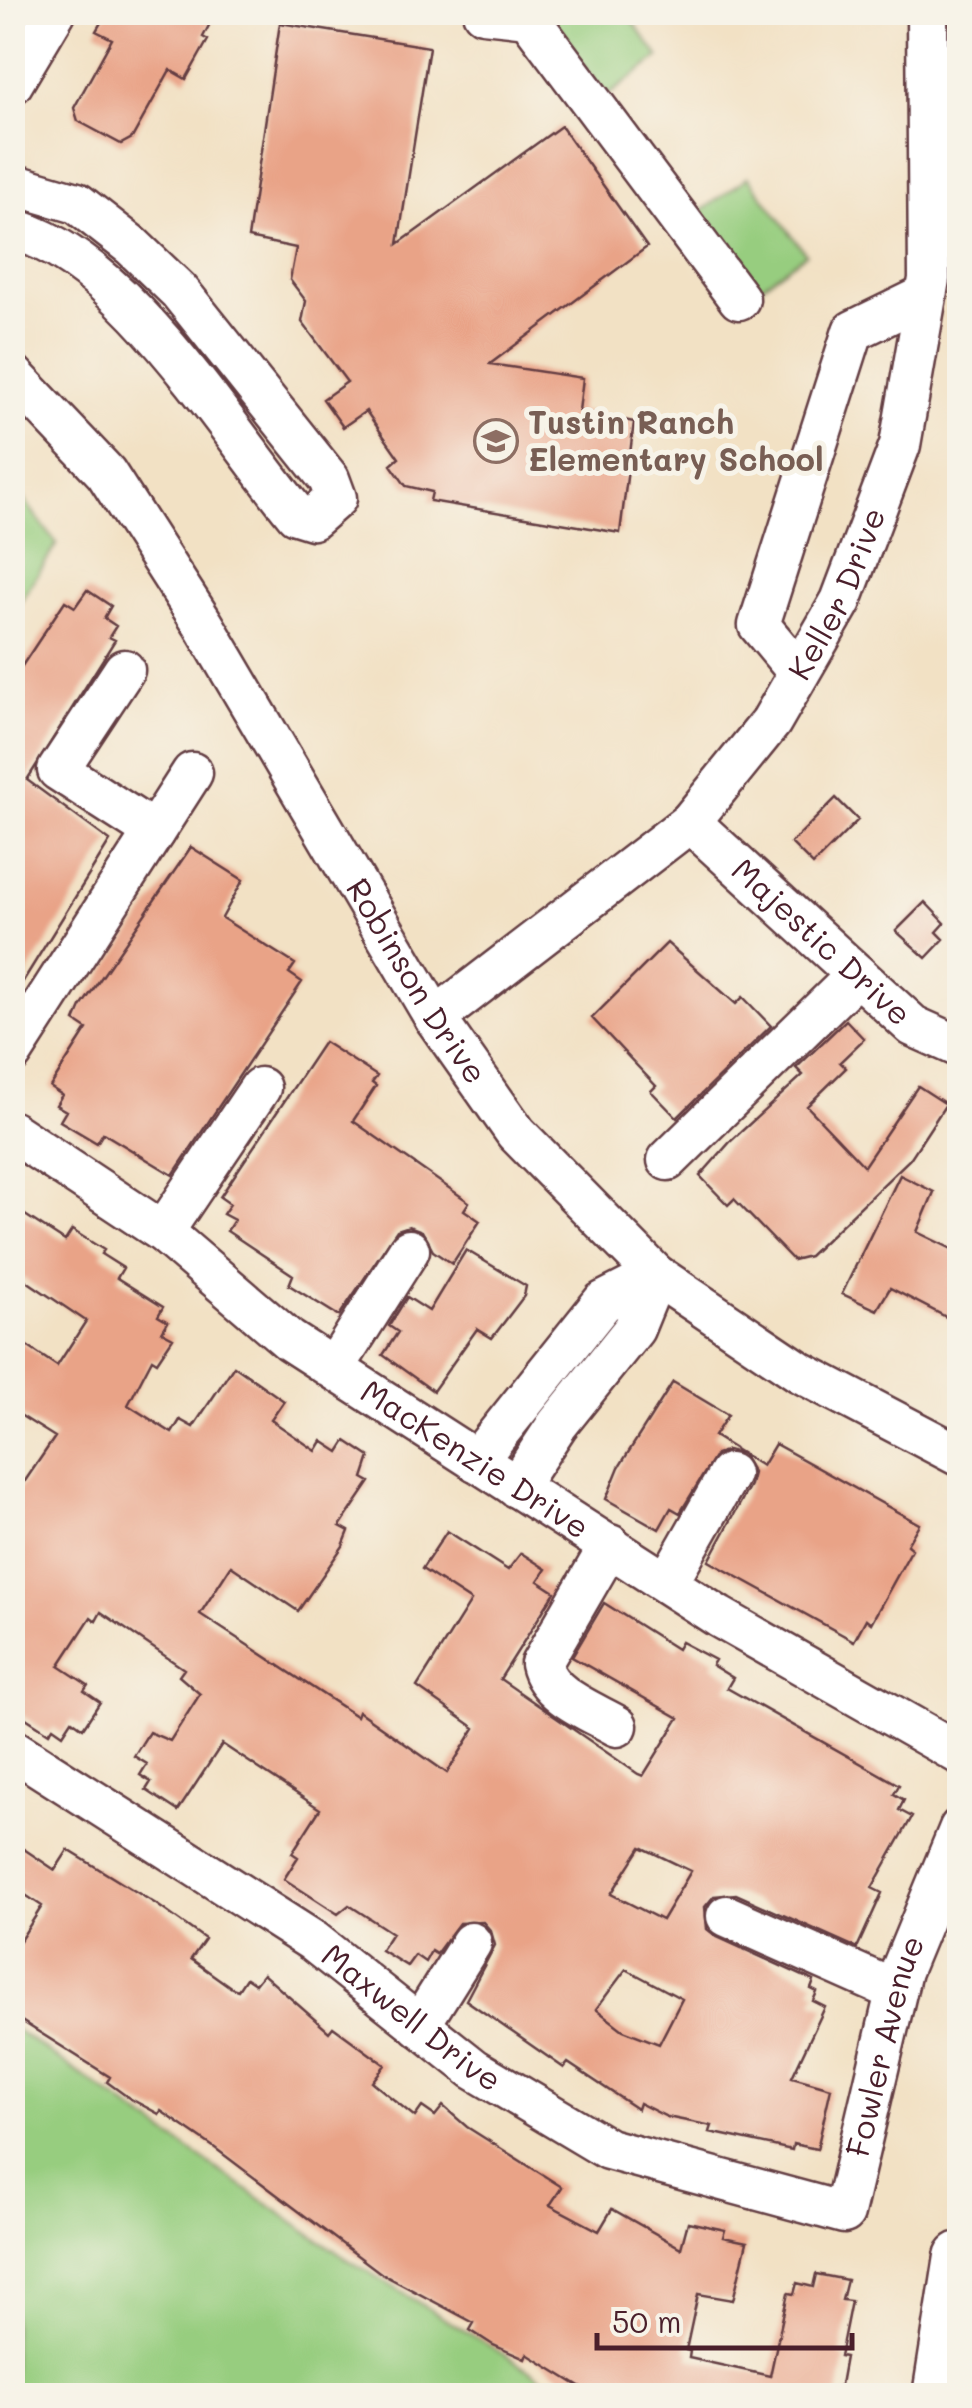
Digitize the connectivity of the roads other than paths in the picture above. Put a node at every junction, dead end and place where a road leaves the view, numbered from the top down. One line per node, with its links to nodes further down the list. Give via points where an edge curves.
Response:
1 (55, 12): 4 (street)
2 (483, 12): 8 (street, via 528,17)
3 (927, 12): 7 (street, Keller Drive)
4 (12, 84)
5 (12, 184): 6 (street, via 76,203 179,292 314,456 336,498 326,510 312,518 296,514 200,387 129,309 66,251)
6 (12, 229)
7 (926, 296): 11 (street, Keller Drive, via 900,445 842,601); 11 (street, via 853,331 759,625)
8 (739, 298)
9 (12, 374): 16 (street, Robinson Drive, via 106,473)
10 (124, 670): 14 (street, via 50,782)
11 (799, 674): 13 (street, Keller Drive, via 771,722)
12 (192, 773): 14 (street)
13 (690, 822): 15 (street, Majestic Drive); 16 (street, Keller Drive)
14 (154, 832): 18 (street)
15 (857, 974): 17 (street, Majestic Drive, via 914,1026); 21 (street)
16 (436, 1018): 24 (street, Robinson Drive, via 516,1133)
17 (960, 1047)
18 (12, 1053)
19 (260, 1088): 22 (street)
20 (12, 1132): 22 (street, MacKenzie Drive)
21 (668, 1160)
22 (163, 1232): 25 (street, MacKenzie Drive, via 289,1340)
23 (409, 1250): 25 (street)
24 (656, 1276): 26 (street, Robinson Drive, via 800,1372); 27 (street, via 604,1302); 29 (street, via 634,1329)
25 (334, 1368): 27 (street, MacKenzie Drive)
26 (960, 1456)
27 (476, 1461): 29 (street, MacKenzie Drive)
28 (729, 1474): 31 (street)
29 (516, 1487): 30 (street, MacKenzie Drive)
30 (610, 1545): 31 (street, MacKenzie Drive); 32 (street, via 541,1664 565,1697)
31 (668, 1583): 34 (street, MacKenzie Drive)
32 (616, 1726)
33 (12, 1749): 39 (street, Maxwell Drive, via 314,1940)
34 (960, 1754)
35 (960, 1828): 38 (street, Fowler Avenue)
36 (727, 1916): 38 (street)
37 (471, 1943): 39 (street)
38 (896, 1991): 40 (street, Fowler Avenue)
39 (420, 2026): 40 (street, Maxwell Drive, via 474,2069 608,2149)
40 (844, 2213)
41 (960, 2256): 42 (main road)
42 (938, 2396)

